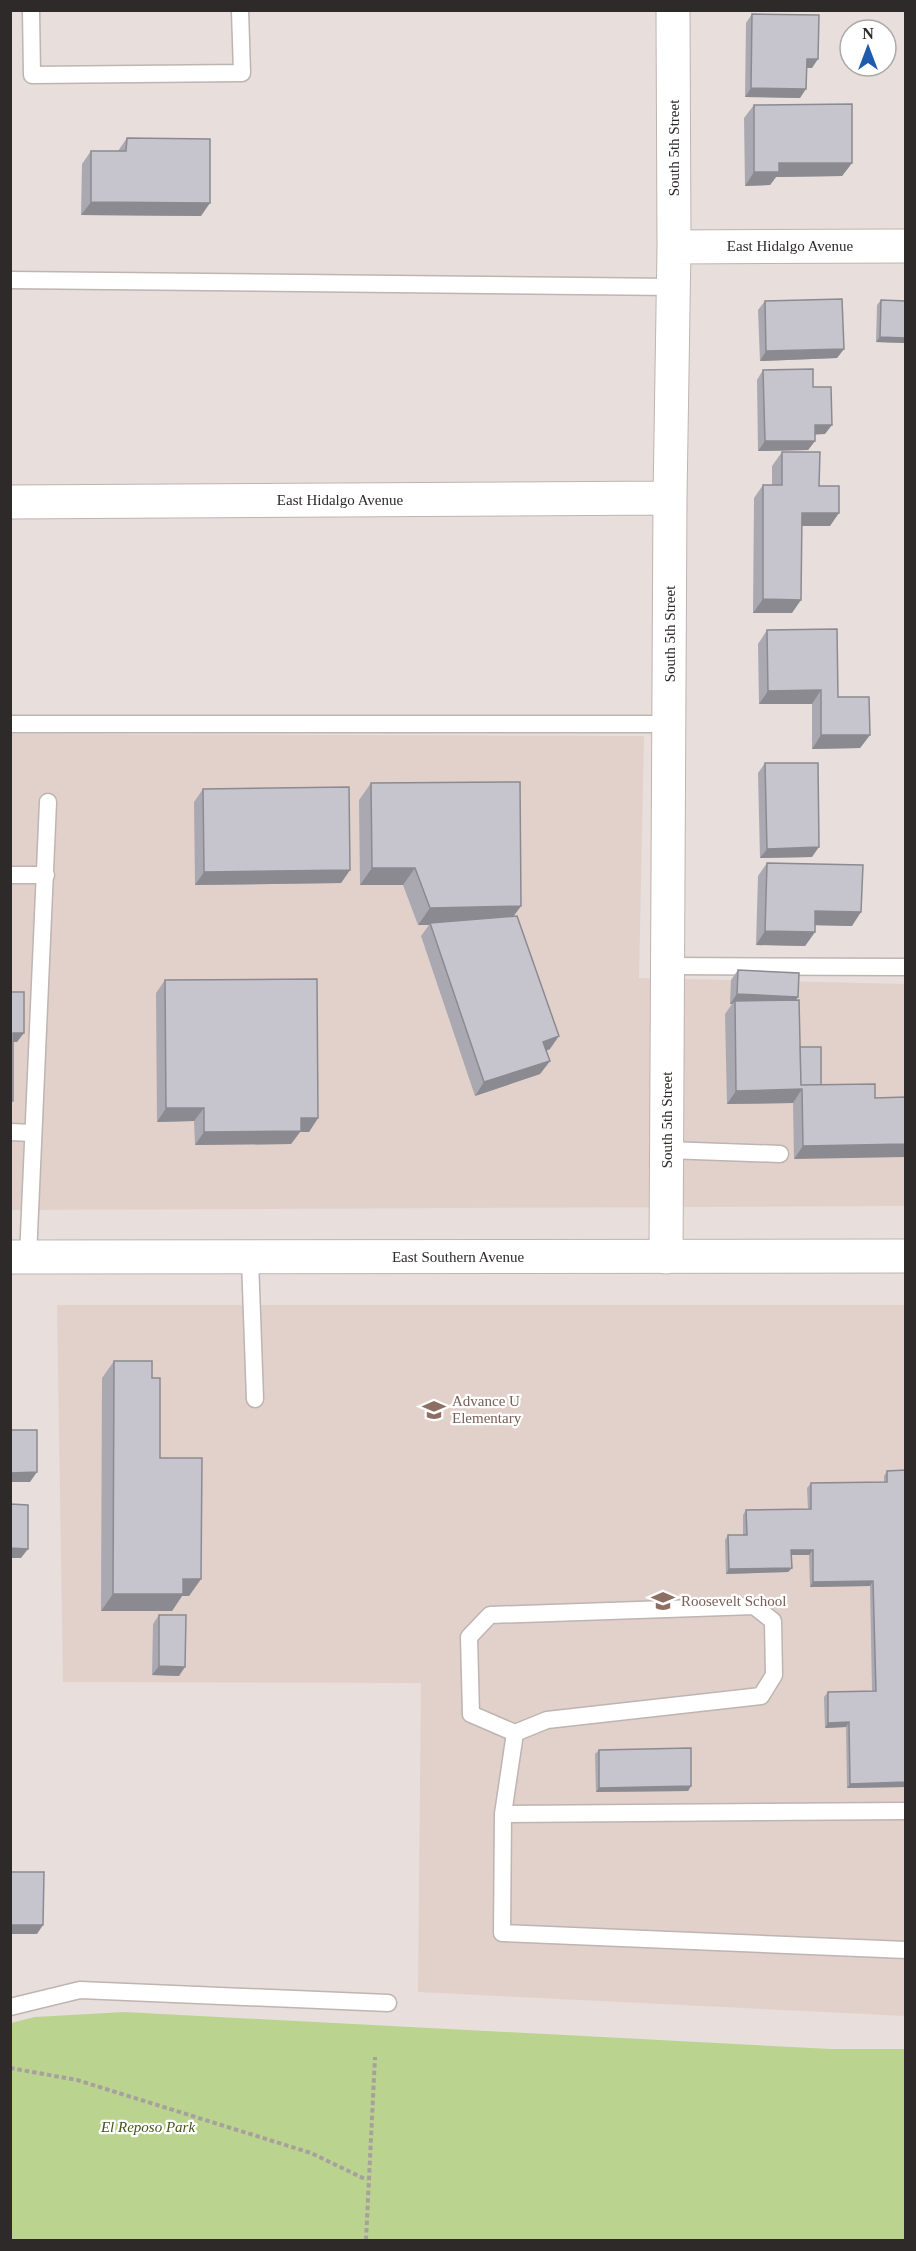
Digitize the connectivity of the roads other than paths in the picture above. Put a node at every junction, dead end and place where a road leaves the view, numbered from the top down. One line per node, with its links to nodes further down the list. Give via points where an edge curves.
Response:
1 (31, 10): 2 (lane, via 32,75 242,73)
2 (240, 10)
3 (673, 10): 5 (street, South 5th Street)
4 (906, 246): 5 (street, East Hidalgo Avenue)
5 (674, 247): 7 (street, South 5th Street)
6 (10, 280): 7 (lane)
7 (674, 287): 8 (street, South 5th Street)
8 (670, 498): 9 (street, East Hidalgo Avenue); 11 (street, South 5th Street)
9 (10, 502)
10 (10, 723): 11 (lane)
11 (670, 724): 15 (street, South 5th Street)
12 (48, 802): 14 (lane)
13 (10, 875): 14 (lane)
14 (46, 875): 18 (lane)
15 (669, 966): 16 (lane); 19 (street, South 5th Street)
16 (906, 967)
17 (10, 1132): 18 (lane)
18 (33, 1133): 22 (lane)
19 (667, 1150): 20 (lane); 23 (street, South 5th Street)
20 (780, 1154)
21 (906, 1256): 23 (street, East Southern Avenue)
22 (19, 1257): 24 (street, East Southern Avenue)
23 (666, 1257): 24 (street, East Southern Avenue)
24 (250, 1259): 25 (lane)
25 (255, 1399)
26 (515, 1733): 26 (lane, via 547,1720 761,1696 774,1675 773,1621 754,1606 490,1615 469,1637 471,1714); 28 (lane)
27 (906, 1811): 28 (lane)
28 (503, 1814): 29 (lane, via 502,1933)
29 (906, 1950)
30 (388, 2003): 31 (lane, via 80,1990)
31 (10, 2007)

